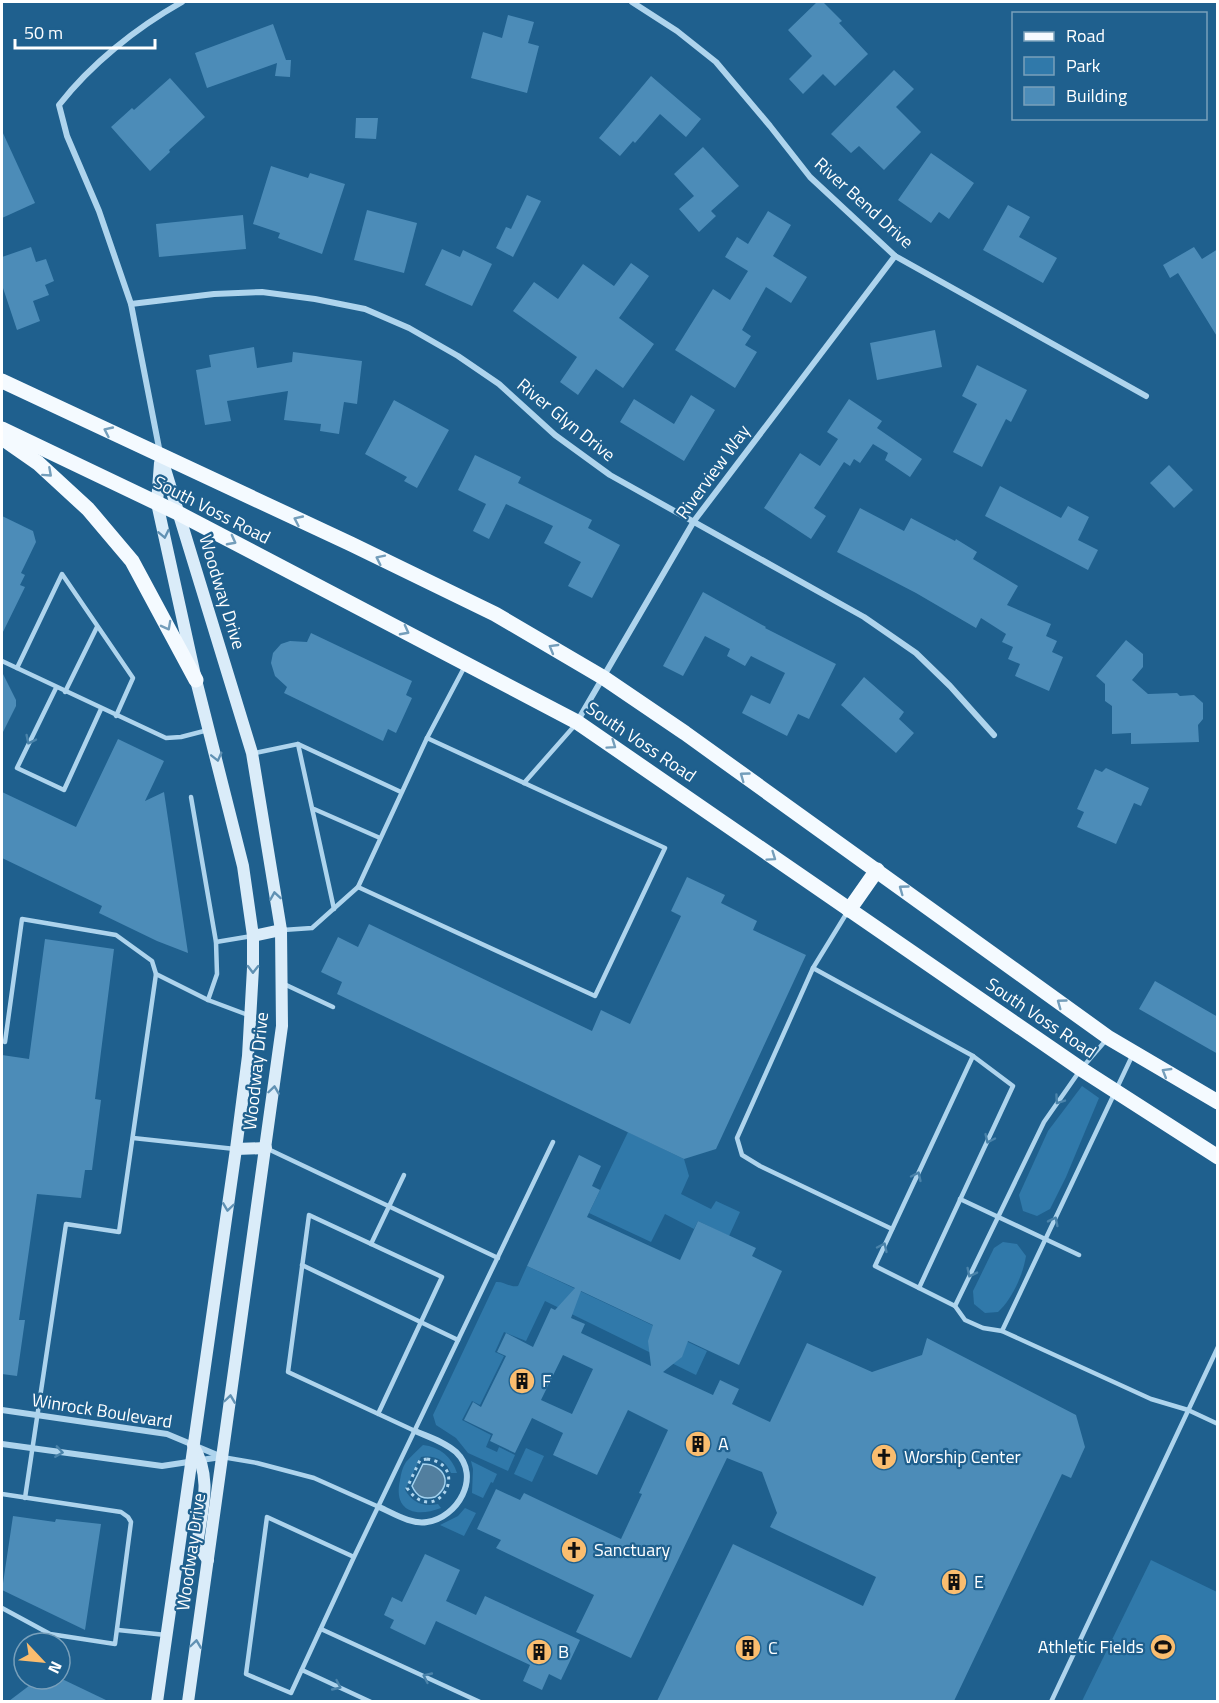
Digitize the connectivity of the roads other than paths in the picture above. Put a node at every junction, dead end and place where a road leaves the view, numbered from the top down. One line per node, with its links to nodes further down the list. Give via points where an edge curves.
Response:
1 (182, 2): 4 (street, Woodway Drive, via 128,38 72,88 59,105 67,136 99,211)
2 (633, 2): 3 (street, River Bend Drive, via 716,62 810,177)
3 (895, 256): 6 (street, River Bend Drive); 12 (street, Riverview Way)
4 (131, 304): 9 (street, Woodway Drive); 12 (street, River Glyn Drive, via 262,292 365,309 458,356 499,384 555,435 610,475)
5 (2, 381): 9 (main road, South Voss Road, one-way to 5)
6 (1146, 396)
7 (2, 429): 10 (main road, South Voss Road)
8 (2, 438): 18 (main road, one-way to 18, via 88,509 132,561)
9 (161, 456): 10 (main road, Woodway Drive); 11 (main road, Woodway Drive); 17 (main road, South Voss Road, one-way to 9, via 495,614)
10 (157, 503): 11 (main road, South Voss Road); 18 (main road, Woodway Drive, one-way to 18)
11 (180, 514): 15 (main road, South Voss Road, one-way to 15); 28 (main road, Woodway Drive)
12 (694, 522): 17 (street, Riverview Way); 25 (street, River Glyn Drive, via 864,617 916,653)
13 (97, 627): 16 (lane, via 62,574); 20 (lane); 22 (lane, via 134,678)
14 (2, 661): 16 (lane)
15 (467, 664): 23 (main road, South Voss Road); 26 (lane)
16 (17, 668): 19 (lane)
17 (604, 678): 23 (street, Riverview Way); 34 (main road, South Voss Road, one-way to 17)
18 (196, 680): 24 (main road, Woodway Drive)
19 (56, 688): 20 (lane); 21 (lane, one-way to 21, via 17,768 64,790)
20 (65, 692): 21 (lane)
21 (101, 709): 22 (lane)
22 (116, 716): 24 (lane, via 165,738)
23 (578, 722): 29 (lane); 37 (main road, South Voss Road, one-way to 37)
24 (210, 730): 39 (main road, Woodway Drive, one-way to 39, via 243,866)
25 (994, 735)
26 (427, 738): 29 (lane); 30 (lane)
27 (298, 744): 28 (lane); 30 (lane); 32 (lane)
28 (252, 753): 38 (main road, Woodway Drive, one-way to 28)
29 (524, 783): 35 (lane, via 665,848 595,996)
30 (402, 792): 33 (lane)
31 (191, 797): 40 (lane)
32 (313, 808): 33 (lane); 36 (lane)
33 (380, 838): 35 (lane)
34 (877, 870): 37 (main road); 47 (main road, South Voss Road, one-way to 34)
35 (358, 887): 36 (lane)
36 (334, 909): 38 (lane, via 312,928)
37 (849, 910): 41 (lane); 51 (main road, South Voss Road)
38 (281, 930): 39 (main road); 43 (main road, Woodway Drive)
39 (253, 936): 40 (lane); 46 (main road, Woodway Drive, one-way to 46)
40 (216, 942): 44 (lane, via 217,974)
41 (813, 968): 50 (lane); 63 (lane, via 737,1138 742,1155)
42 (156, 974): 44 (lane); 48 (lane, via 152,961 116,935 22,919); 54 (lane)
43 (281, 983): 45 (lane); 56 (main road, Woodway Drive, one-way to 43, via 282,1026)
44 (208, 1000): 46 (lane)
45 (333, 1007)
46 (251, 1016): 57 (main road, Woodway Drive)
47 (1109, 1038): 49 (main road, South Voss Road); 51 (lane)
48 (4, 1042)
49 (1133, 1053): 52 (lane); 53 (main road, South Voss Road, one-way to 49)
50 (973, 1056): 60 (lane, one-way to 60, via 1013,1086); 63 (lane, one-way to 50)
51 (1081, 1069): 52 (main road, South Voss Road); 62 (lane, one-way to 62, via 1044,1122)
52 (1114, 1090): 58 (main road, South Voss Road); 64 (lane, one-way to 52)
53 (1218, 1101)
54 (133, 1138): 57 (lane); 78 (lane, via 120,1232 66,1224)
55 (553, 1142): 67 (lane)
56 (266, 1148): 57 (main road); 61 (lane); 84 (main road, Woodway Drive, one-way to 56)
57 (236, 1149): 82 (main road, Woodway Drive, one-way to 82)
58 (1218, 1157)
59 (405, 1175): 61 (lane)
60 (960, 1199): 62 (lane); 69 (lane)
61 (390, 1206): 65 (lane); 67 (lane)
62 (999, 1217): 64 (lane); 70 (lane, one-way to 70)
63 (892, 1229): 69 (lane, one-way to 63, via 875,1266)
64 (1046, 1238): 66 (lane); 72 (lane)
65 (372, 1244): 68 (lane, via 309,1215); 71 (lane, via 441,1277)
66 (1079, 1255)
67 (498, 1258): 73 (lane)
68 (302, 1265): 71 (lane); 77 (lane, via 288,1372)
69 (919, 1288): 70 (lane)
70 (955, 1306): 72 (lane, via 965,1320)
71 (420, 1322): 73 (lane); 77 (lane)
72 (1002, 1331): 76 (lane, via 1151,1399)
73 (458, 1340): 80 (lane)
74 (1218, 1347): 76 (lane)
75 (2, 1410): 78 (street, Winrock Boulevard)
76 (1188, 1410): 79 (lane); 100 (lane)
77 (378, 1414): 80 (lane)
78 (37, 1415): 82 (street, Winrock Boulevard, via 167,1434); 83 (lane)
79 (1218, 1424)
80 (415, 1431): 88 (lane); 88 (street, via 458,1454 466,1468 462,1497 440,1519 425,1523)
81 (2, 1444): 83 (street)
82 (194, 1445): 84 (street, Winrock Boulevard); 85 (main road, Woodway Drive)
83 (32, 1448): 85 (street, one-way to 85, via 162,1466); 87 (lane)
84 (222, 1457): 85 (street); 88 (lane, via 314,1478); 90 (main road, Woodway Drive)
85 (196, 1461): 90 (main road, via 206,1481 197,1545); 94 (main road, Woodway Drive)
86 (2, 1494): 87 (lane)
87 (25, 1498): 93 (lane, via 121,1512 128,1517 131,1522)
88 (379, 1507): 89 (lane)
89 (354, 1557): 92 (lane); 95 (lane, via 267,1517 246,1674 291,1694)
90 (208, 1560): 97 (main road, Woodway Drive, one-way to 90)
91 (2, 1608): 93 (lane, via 50,1634 115,1644)
92 (321, 1629): 95 (lane); 99 (lane, one-way to 92)
93 (118, 1630): 94 (lane)
94 (166, 1635): 96 (main road, Woodway Drive)
95 (302, 1670): 98 (lane, one-way to 98)
96 (157, 1701)
97 (188, 1701)
98 (371, 1701)
99 (480, 1701)
100 (1051, 1701)

